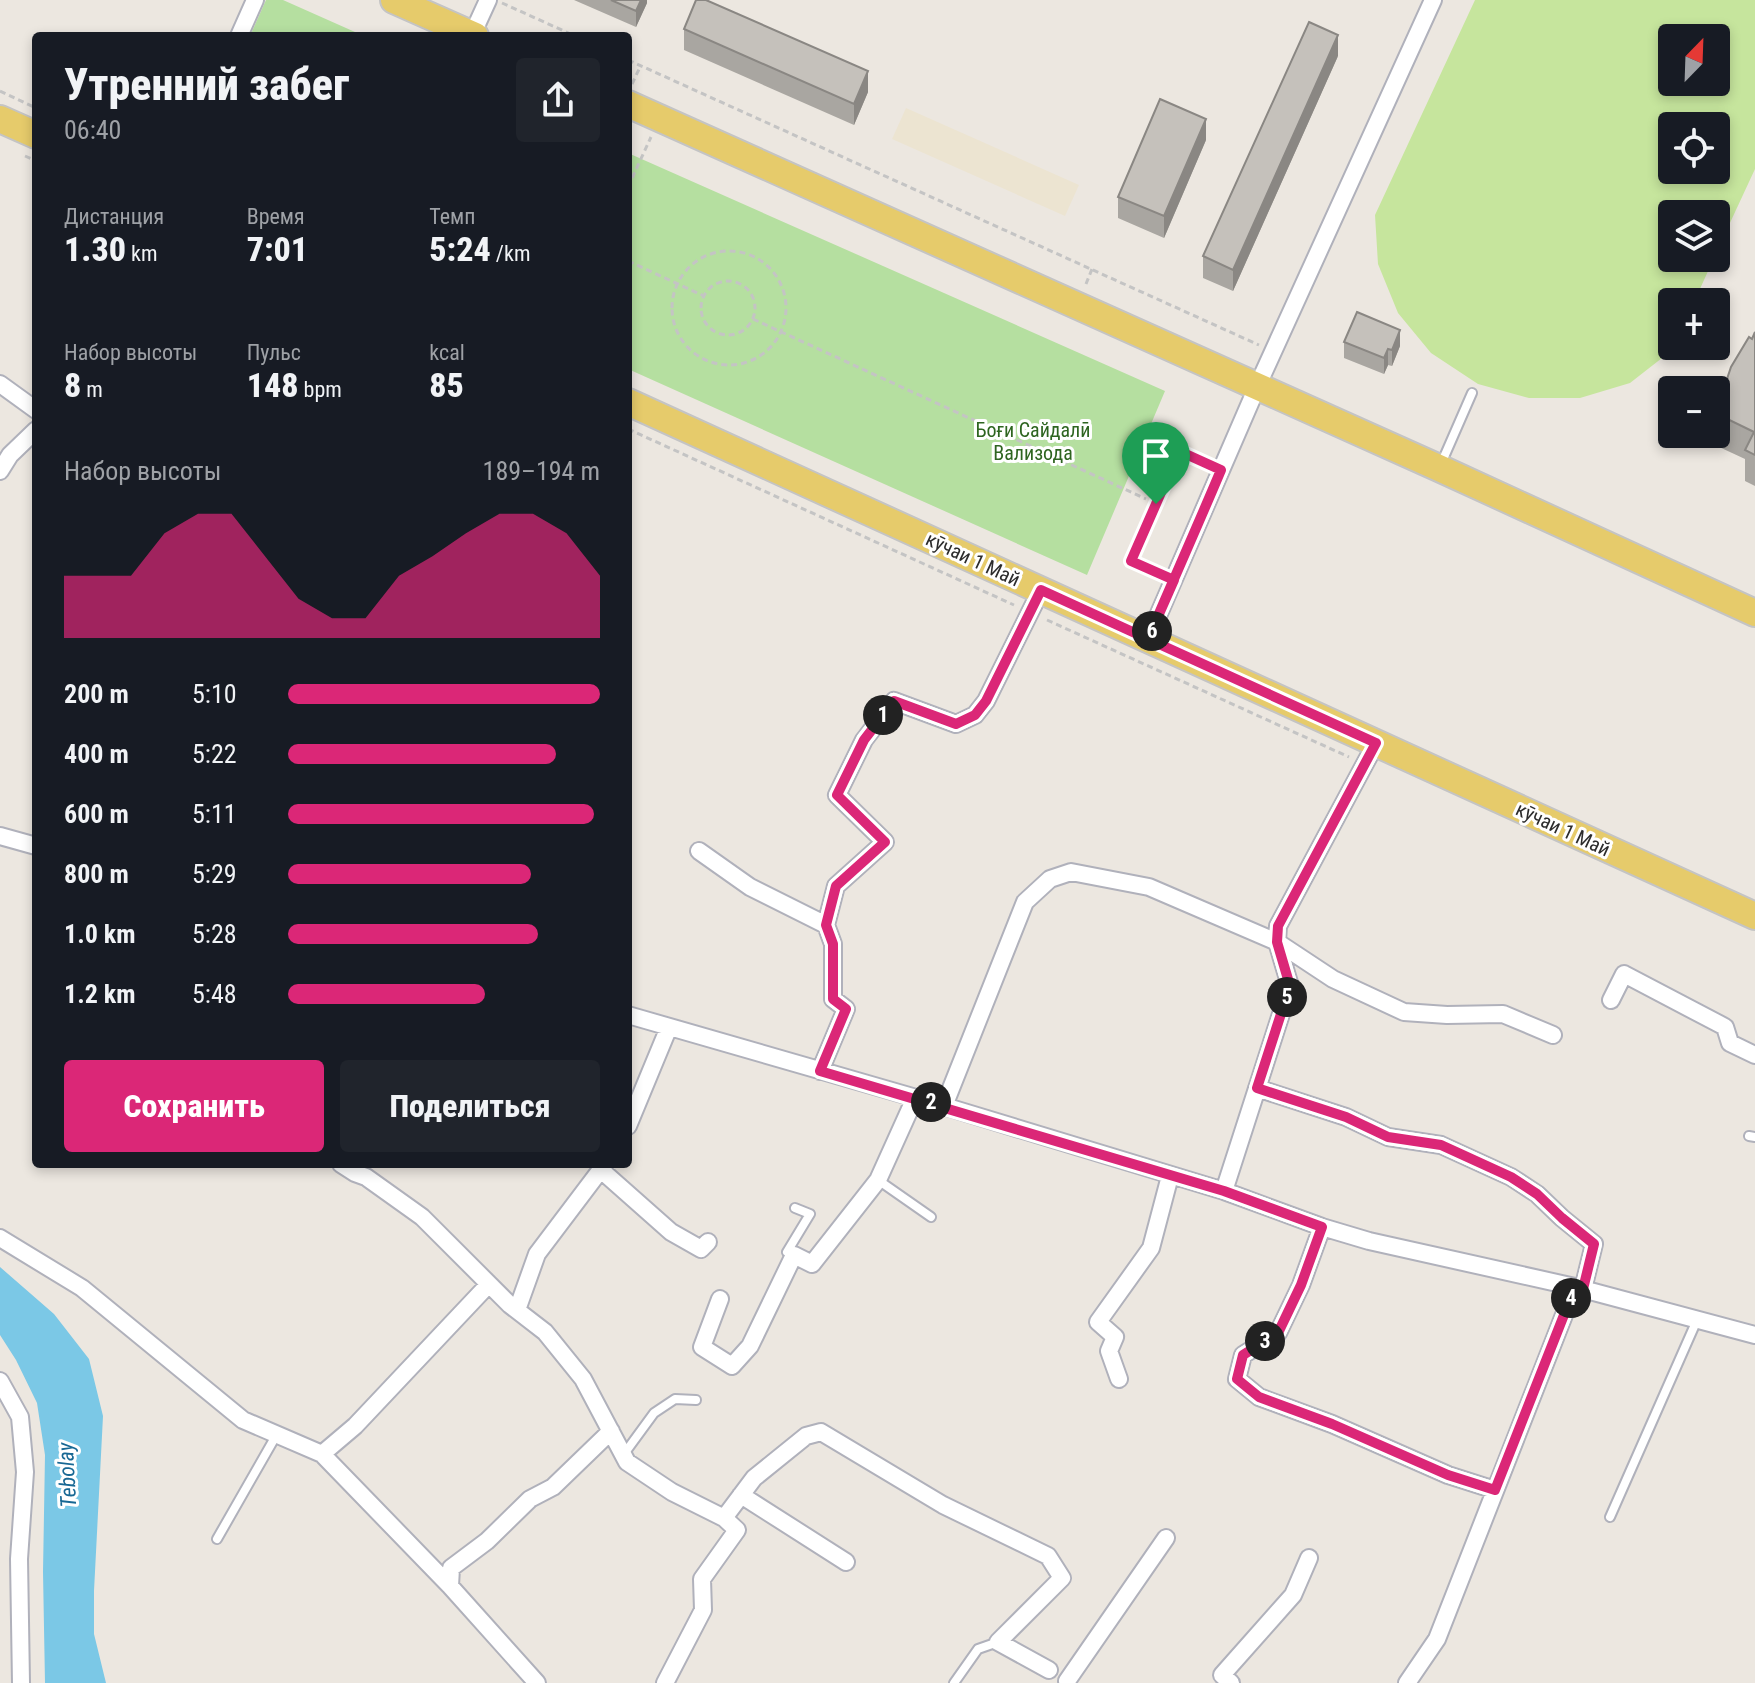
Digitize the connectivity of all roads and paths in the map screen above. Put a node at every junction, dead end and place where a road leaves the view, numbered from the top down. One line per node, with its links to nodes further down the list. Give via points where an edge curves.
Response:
1 (255, 0): 6 (street)
2 (394, 0): 7 (main road)
3 (488, 0): 8 (street)
4 (495, 0): 9 (path)
5 (1433, 0): 25 (street)
6 (241, 32)
7 (467, 32)
8 (475, 32)
9 (566, 32)
10 (632, 62): 11 (path)
11 (641, 65): 12 (path); 25 (path)
12 (632, 85)
13 (0, 91): 14 (path)
14 (32, 106)
15 (632, 106): 17 (main road)
16 (0, 119): 18 (main road)
17 (659, 119): 19 (path); 27 (main road)
18 (32, 133)
19 (632, 178)
20 (632, 263): 21 (path)
21 (677, 284): 22 (path); 24 (path, via 673,321 685,344 705,360 730,365 755,359); 24 (path, via 692,264 715,253 753,256 780,282 786,307)
22 (704, 296): 23 (path, via 723,281 740,283 755,302); 23 (path, via 705,321 717,332 734,334)
23 (753, 319): 24 (path)
24 (781, 332): 36 (path)
25 (1274, 351): 27 (street)
26 (0, 384): 30 (street)
27 (1257, 387): 33 (main road); 34 (street)
28 (1472, 393): 33 (lane)
29 (632, 404): 38 (main road, кӯчаи 1 Май)
30 (32, 407)
31 (632, 431): 38 (path)
32 (32, 434): 35 (street)
33 (1439, 468): 39 (main road)
34 (1221, 470): 36 (lane, via 1179,451); 37 (street)
35 (0, 471)
36 (1156, 504): 37 (lane, via 1131,561)
37 (1174, 580): 40 (street)
38 (1035, 601): 40 (main road, кӯчаи 1 Май); 41 (path); 46 (street, via 975,715 956,724 894,701 864,740 837,795 885,842 836,886)
39 (1755, 613)
40 (1148, 639): 41 (main road, кӯчаи 1 Май)
41 (1370, 754): 45 (main road, кӯчаи 1 Май); 47 (street, via 1278,926)
42 (0, 836): 43 (street)
43 (32, 845)
44 (699, 851): 46 (street, via 750,887)
45 (1755, 916)
46 (826, 925): 53 (street, via 833,944 833,999 846,1009)
47 (1277, 942): 51 (street, via 1333,979 1404,1012 1503,1014); 54 (street, via 1290,986); 56 (street, via 1149,887 1071,872 1050,879 1025,902)
48 (1611, 1000): 52 (street, via 1624,974 1725,1027 1730,1043)
49 (632, 1016): 50 (street)
50 (669, 1027): 53 (street); 57 (street)
51 (1553, 1035)
52 (1755, 1055)
53 (820, 1071): 55 (street)
54 (1257, 1088): 63 (street); 71 (street, via 1346,1117 1388,1137 1441,1145 1511,1177 1594,1244)
55 (915, 1098): 56 (street); 62 (street)
56 (944, 1106): 61 (street)
57 (632, 1116)
58 (347, 1168): 70 (street, via 422,1217)
59 (602, 1168): 73 (street, via 537,1254)
60 (604, 1168): 68 (street, via 671,1232 701,1249)
61 (1170, 1176): 63 (street); 76 (street, via 1151,1248 1098,1322 1115,1337 1109,1351)
62 (878, 1180): 65 (lane); 69 (street, via 812,1264)
63 (1224, 1191): 66 (street)
64 (795, 1208): 69 (lane, via 810,1214 787,1252)
65 (931, 1217)
66 (1322, 1227): 71 (street); 83 (street, via 1278,1333 1243,1355 1237,1379 1259,1397)
67 (0, 1238): 80 (street, via 82,1288 243,1420)
68 (708, 1242)
69 (794, 1255): 72 (street, via 750,1346 732,1366 702,1347)
70 (489, 1284): 73 (street); 81 (street)
71 (1579, 1288): 74 (street); 83 (street)
72 (720, 1299)
73 (517, 1310): 79 (street, via 545,1332 583,1379)
74 (1698, 1320): 75 (street); 85 (lane)
75 (1755, 1335)
76 (1119, 1379)
77 (0, 1381): 95 (street, via 20,1417 25,1472 19,1559)
78 (696, 1400): 82 (lane, via 675,1399 654,1413)
79 (611, 1431): 82 (street); 91 (street, via 553,1487 530,1499 451,1568)
80 (278, 1433): 81 (street); 88 (lane)
81 (322, 1454): 91 (street)
82 (623, 1454): 86 (street, via 672,1492)
83 (1495, 1490): 100 (street, via 1437,1639)
84 (741, 1495): 86 (street); 90 (street); 92 (street, via 806,1436 821,1432 943,1505 1048,1556 1062,1578)
85 (1610, 1517)
86 (724, 1518): 97 (street, via 737,1530 702,1579 703,1610)
87 (1166, 1538): 94 (street)
88 (217, 1539)
89 (1309, 1558): 99 (street, via 1293,1595 1222,1675)
90 (846, 1562)
91 (450, 1586): 96 (street)
92 (998, 1642): 93 (street); 98 (lane, via 978,1649)
93 (1044, 1677): 94 (street)
94 (1069, 1682)
95 (21, 1683)
96 (537, 1683)
97 (665, 1683)
98 (954, 1683)
99 (1231, 1683)
100 (1407, 1683)

